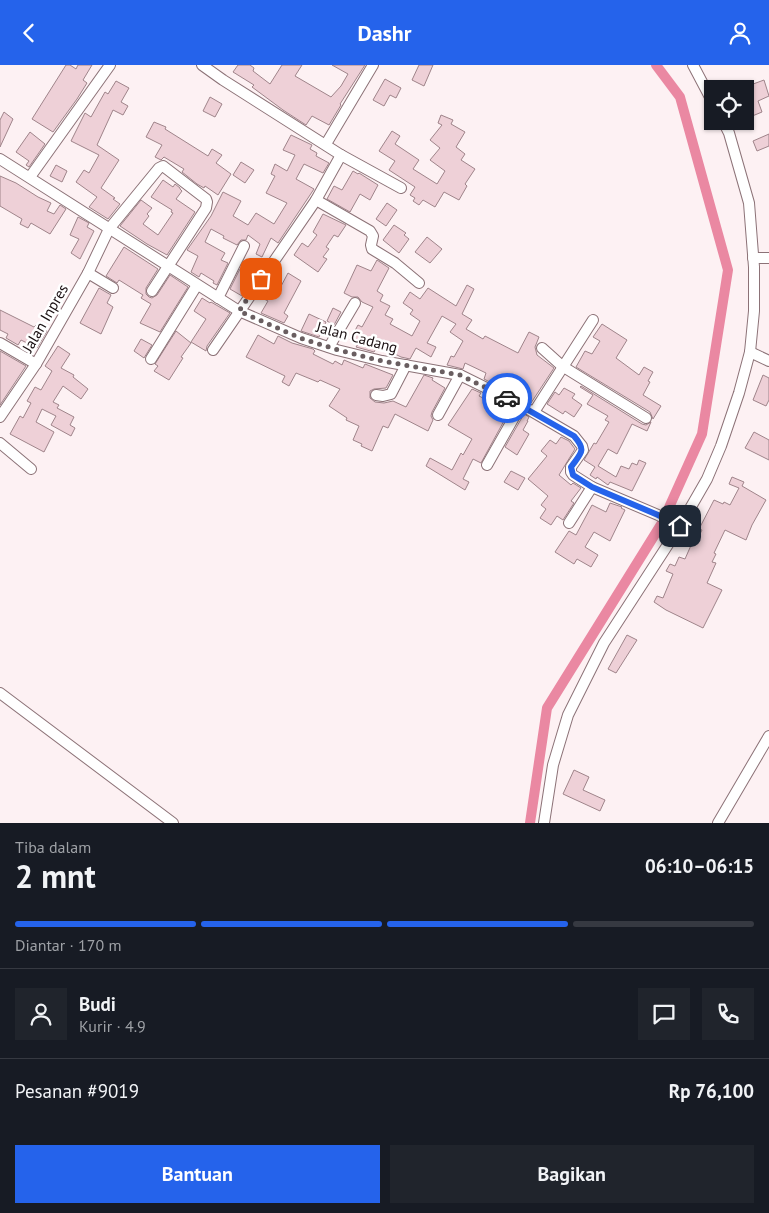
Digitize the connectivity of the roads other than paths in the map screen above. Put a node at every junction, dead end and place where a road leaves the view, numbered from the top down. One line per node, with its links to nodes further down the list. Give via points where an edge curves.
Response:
1 (110, 65): 10 (street)
2 (202, 65): 7 (street)
3 (373, 65): 7 (street)
4 (693, 65): 5 (street)
5 (704, 86)
6 (726, 130): 16 (street, via 749,203)
7 (326, 144): 8 (street)
8 (342, 155): 11 (street); 12 (street)
9 (0, 159): 10 (street, Jalan Cadang)
10 (30, 177): 13 (street, Jalan Cadang)
11 (401, 188)
12 (316, 200): 19 (street, via 370,231 372,249); 25 (street)
13 (109, 229): 17 (street, Jalan Cadang); 17 (street, Jalan Inpres, via 159,168 165,167 207,202); 18 (street, Jalan Inpres)
14 (244, 246): 23 (street)
15 (769, 258): 16 (street)
16 (754, 259): 31 (street)
17 (168, 264): 20 (street, Jalan Cadang); 22 (street)
18 (88, 273): 21 (street); 34 (street, Jalan Inpres)
19 (419, 283)
20 (196, 285): 23 (street, Jalan Cadang); 32 (street)
21 (113, 288)
22 (152, 291)
23 (218, 298): 25 (street, Jalan Cadang)
24 (355, 303): 28 (street)
25 (239, 311): 28 (street, Jalan Cadang); 30 (street)
26 (593, 320): 36 (street)
27 (0, 343): 34 (street)
28 (329, 347): 35 (street, Jalan Cadang)
29 (542, 348): 36 (street)
30 (213, 350)
31 (750, 352): 33 (street); 49 (street, via 739,393 707,479)
32 (151, 359)
33 (769, 361)
34 (36, 364): 42 (street, Jalan Inpres)
35 (406, 365): 37 (street, Jalan Cadang); 38 (street, via 391,394)
36 (562, 367): 40 (street); 43 (street)
37 (460, 375): 39 (street, Jalan Cadang); 41 (street)
38 (376, 395)
39 (521, 405): 40 (street, Jalan Cadang); 45 (street)
40 (534, 412): 47 (street, Jalan Cadang, via 574,436 582,446 571,472)
41 (438, 415)
42 (0, 417)
43 (646, 418)
44 (0, 443): 46 (street)
45 (486, 465)
46 (31, 469)
47 (592, 487): 48 (street); 49 (street, Jalan Cadang)
48 (569, 523)
49 (676, 524): 53 (street, via 604,643 568,715 553,765)
50 (0, 693): 52 (street)
51 (769, 736): 54 (street)
52 (173, 823)
53 (544, 823)
54 (718, 823)

